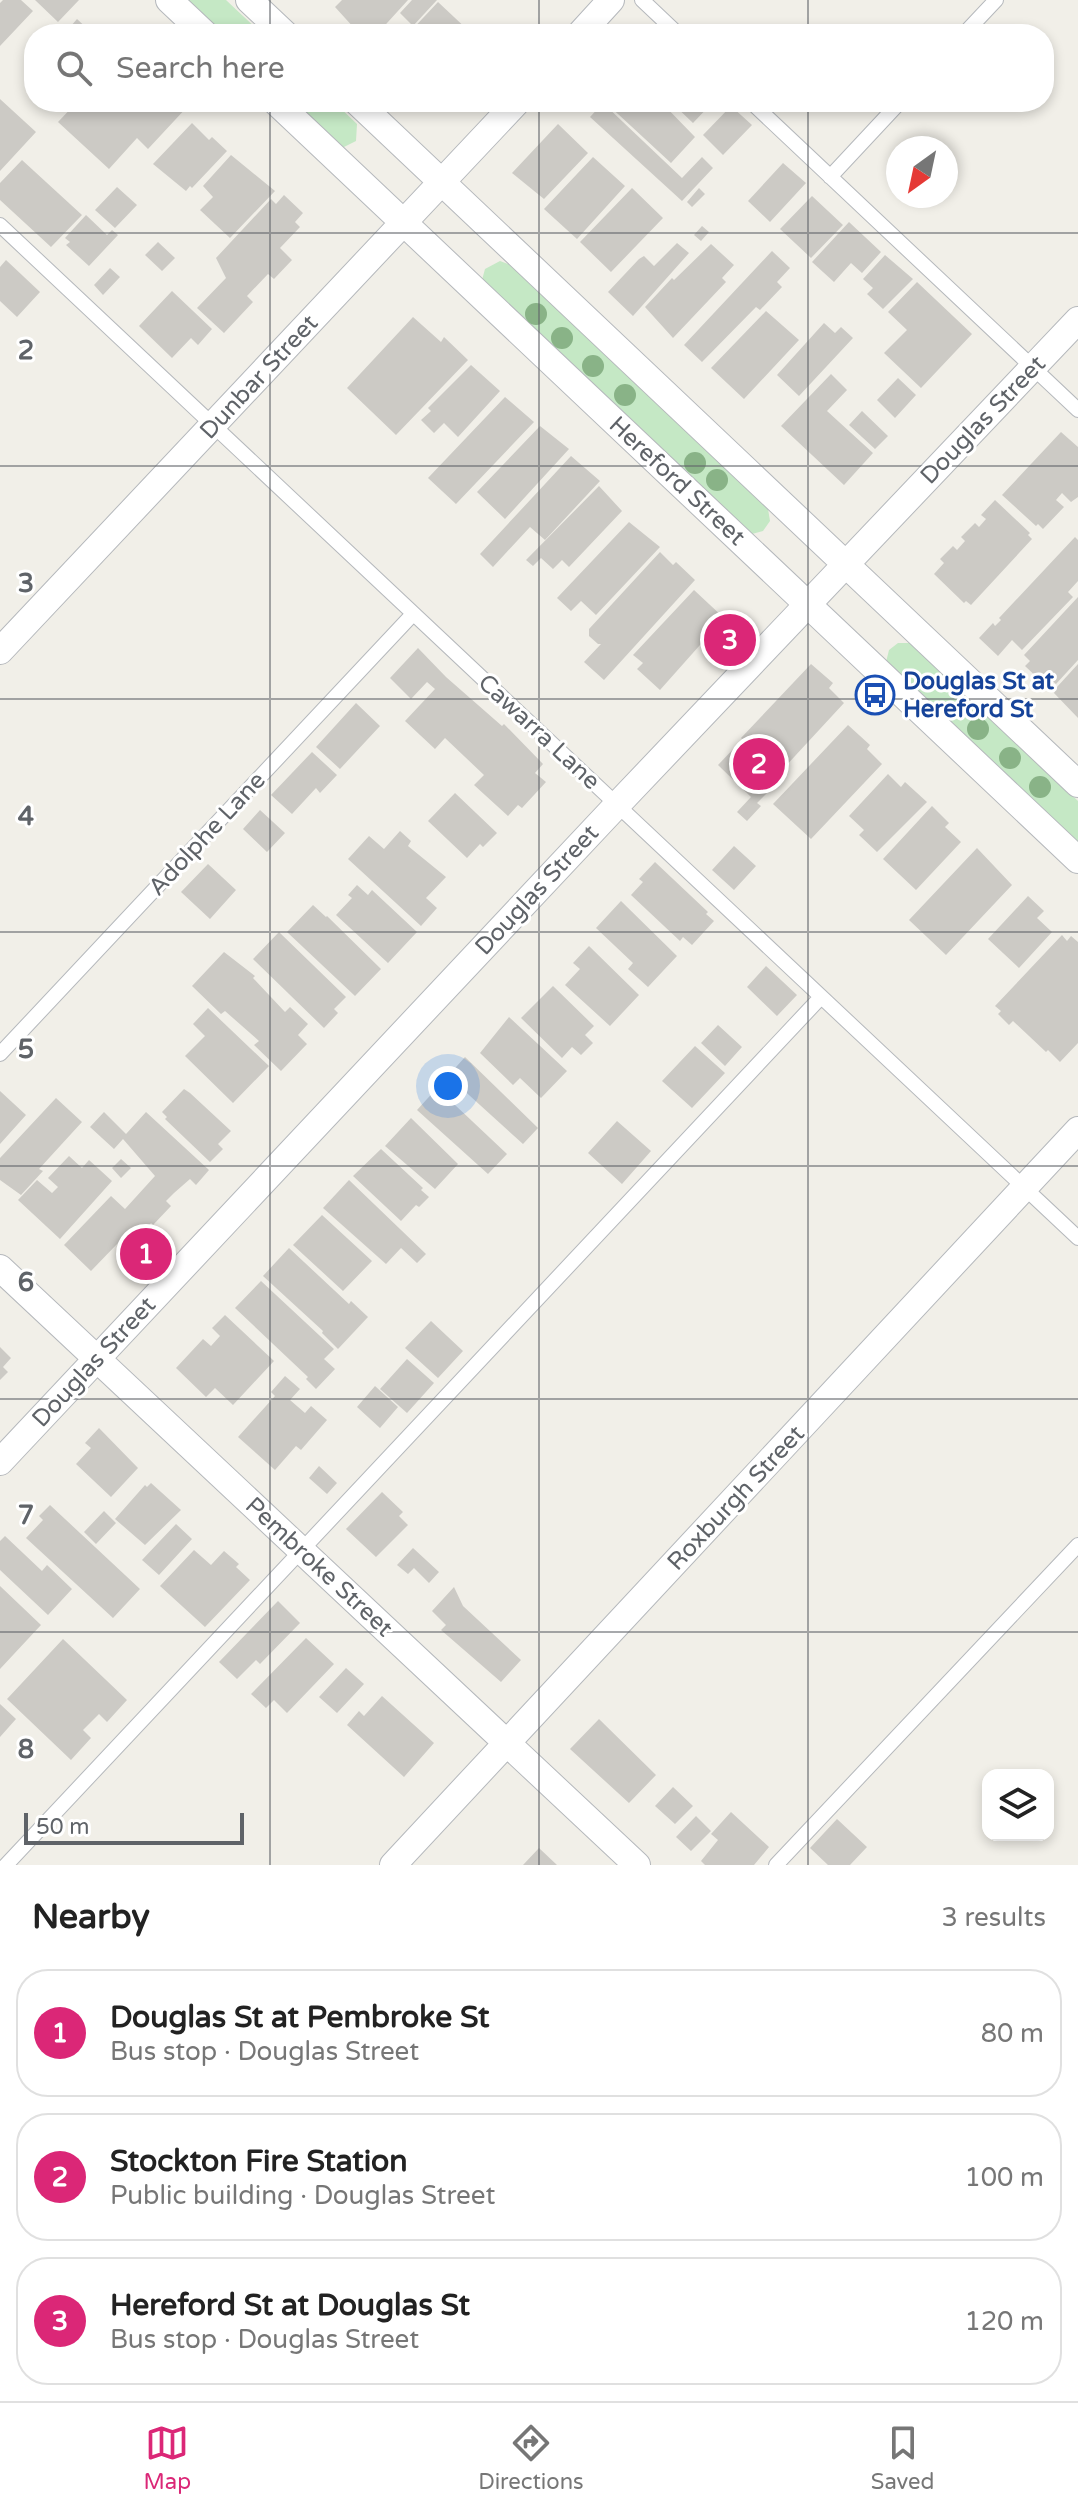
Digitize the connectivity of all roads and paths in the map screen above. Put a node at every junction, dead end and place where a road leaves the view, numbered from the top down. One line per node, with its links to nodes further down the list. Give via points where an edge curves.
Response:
1 (169, 0): 6 (street)
2 (249, 0): 7 (street)
3 (611, 0): 8 (street)
4 (642, 0): 9 (lane)
5 (996, 0): 10 (lane)
6 (194, 24)
7 (274, 24)
8 (589, 24)
9 (667, 24)
10 (973, 24)
11 (287, 112): 18 (street, Hereford Street)
12 (368, 112): 17 (street)
13 (508, 112): 17 (street, Dunbar Street)
14 (762, 112): 16 (lane)
15 (891, 112): 16 (lane)
16 (830, 177): 21 (lane)
17 (442, 182): 18 (street, Dunbar Street); 24 (street)
18 (404, 223): 23 (street, Dunbar Street); 25 (street, Hereford Street)
19 (2, 232): 23 (lane, Cawarra Lane)
20 (1078, 320): 21 (street, Douglas Street)
21 (1033, 368): 22 (lane); 24 (street, Douglas Street)
22 (1078, 410)
23 (213, 426): 26 (lane, Cawarra Lane); 27 (street, Dunbar Street)
24 (845, 564): 25 (street, Douglas Street); 28 (street)
25 (807, 605): 29 (street, Douglas Street); 30 (street, Hereford Street)
26 (413, 614): 29 (lane, Cawarra Lane); 32 (lane, Adolphe Lane)
27 (0, 651)
28 (1078, 784)
29 (617, 805): 31 (lane, Cawarra Lane); 37 (street, Douglas Street)
30 (1078, 860)
31 (821, 997): 34 (lane, Cawarra Lane); 40 (lane)
32 (0, 1054)
33 (1078, 1130): 34 (street, Roxburgh Street)
34 (1024, 1187): 35 (lane, Cawarra Lane); 41 (street, Roxburgh Street)
35 (1078, 1238)
36 (0, 1268): 37 (street, Pembroke Street)
37 (97, 1359): 38 (street, Douglas Street); 40 (street, Pembroke Street)
38 (0, 1462)
39 (1078, 1545): 45 (lane)
40 (303, 1552): 41 (street, Pembroke Street); 42 (lane)
41 (508, 1744): 43 (street, Roxburgh Street); 44 (street, Pembroke Street)
42 (6, 1865)
43 (393, 1865)
44 (637, 1865)
45 (776, 1865)

